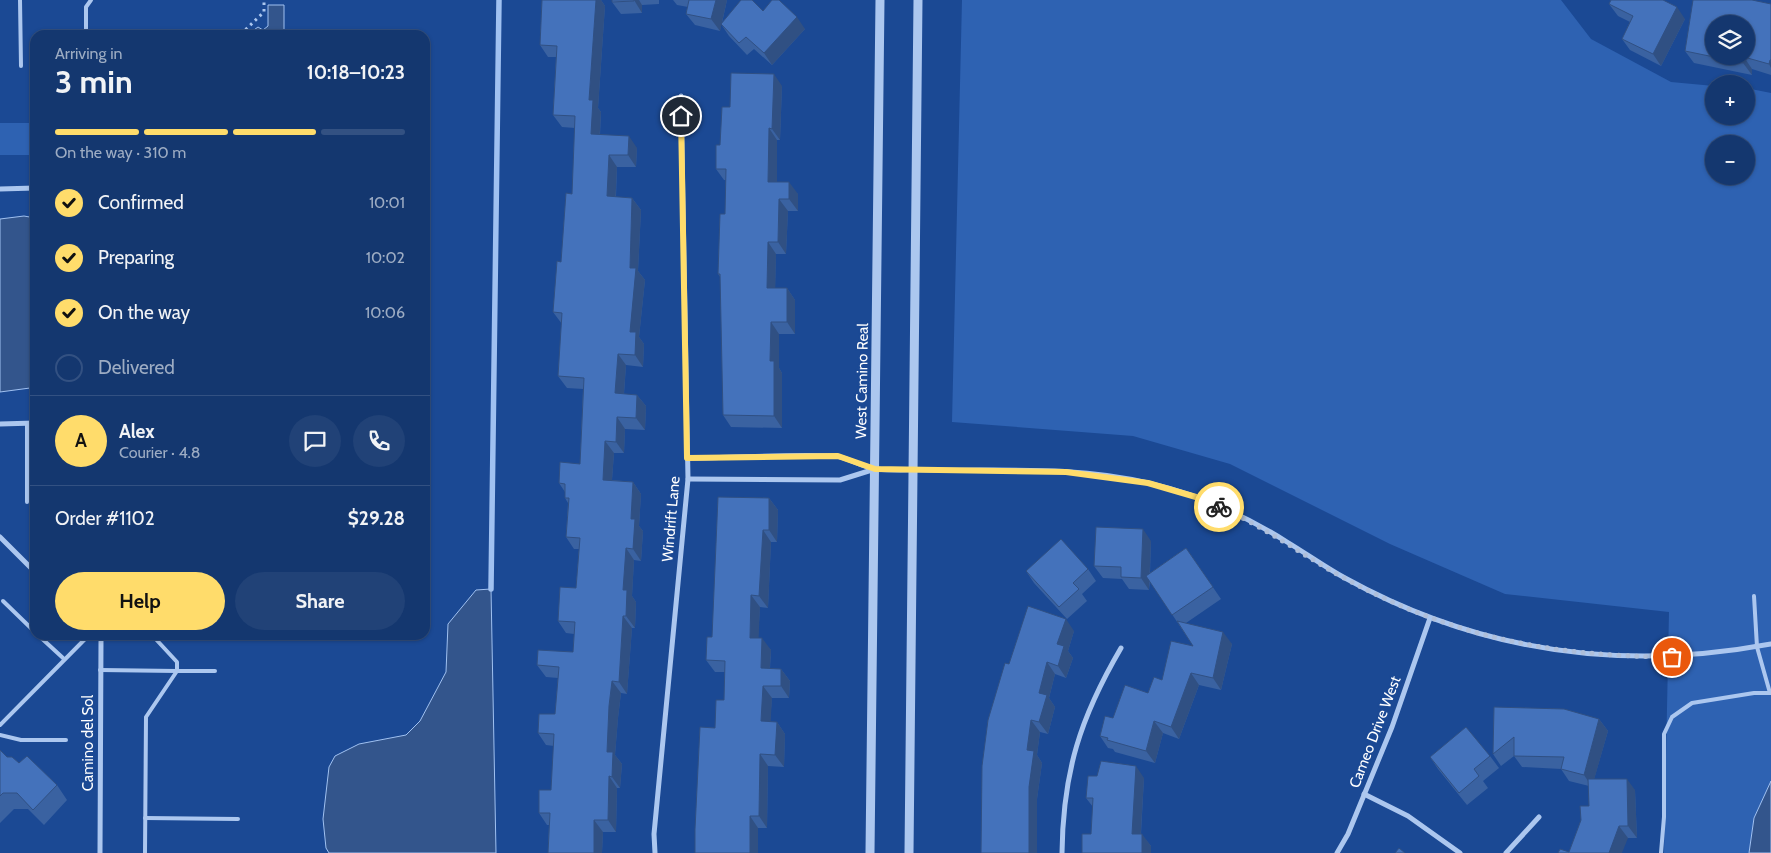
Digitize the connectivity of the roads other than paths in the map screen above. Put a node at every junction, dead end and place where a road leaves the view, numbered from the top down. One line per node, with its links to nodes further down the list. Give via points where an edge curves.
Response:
1 (20, 0): 6 (lane)
2 (91, 0): 5 (lane, via 86,7)
3 (880, 0): 13 (street, West Camino Real)
4 (918, 0): 14 (street)
5 (86, 30)
6 (21, 66)
7 (681, 96): 12 (street, Windrift Lane)
8 (30, 188): 9 (street)
9 (0, 189)
10 (27, 423): 11 (street); 16 (lane)
11 (0, 424)
12 (687, 458): 13 (street, via 838,456); 15 (street, Windrift Lane)
13 (875, 469): 14 (street); 15 (street, via 840,480); 45 (street, West Camino Real)
14 (913, 470): 21 (street, via 1066,472 1148,483 1196,497 1242,516 1343,577); 46 (street)
15 (688, 479): 44 (street, Windrift Lane, via 654,834)
16 (27, 502)
17 (0, 537): 18 (street)
18 (30, 567)
19 (1754, 596): 28 (lane)
20 (2, 601): 22 (lane)
21 (1430, 618): 28 (street, via 1518,644 1620,657 1672,657); 38 (street, Cameo Drive West, via 1392,727)
22 (30, 627)
23 (44, 640): 30 (lane)
24 (84, 640): 30 (lane)
25 (100, 640): 31 (street, Camino del Sol)
26 (157, 640): 32 (lane, via 177,662)
27 (1771, 644): 28 (street)
28 (1758, 646): 34 (lane)
29 (1121, 648): 47 (street, via 1099,686 1077,739 1066,790)
30 (64, 658): 35 (lane)
31 (100, 670): 32 (lane); 42 (street, Camino del Sol)
32 (177, 670): 33 (lane); 40 (lane, via 146,717)
33 (215, 671)
34 (1770, 693): 51 (lane, via 1692,703 1672,717 1664,734)
35 (0, 725)
36 (0, 735): 37 (lane, via 21,740)
37 (66, 740)
38 (1364, 794): 48 (street, Cameo Drive West); 49 (street, via 1408,816)
39 (1539, 817): 50 (street)
40 (145, 818): 41 (lane); 43 (lane)
41 (238, 819)
42 (100, 853)
43 (145, 853)
44 (655, 853)
45 (870, 853)
46 (909, 853)
47 (1062, 853)
48 (1337, 853)
49 (1460, 853)
50 (1506, 853)
51 (1661, 853)

